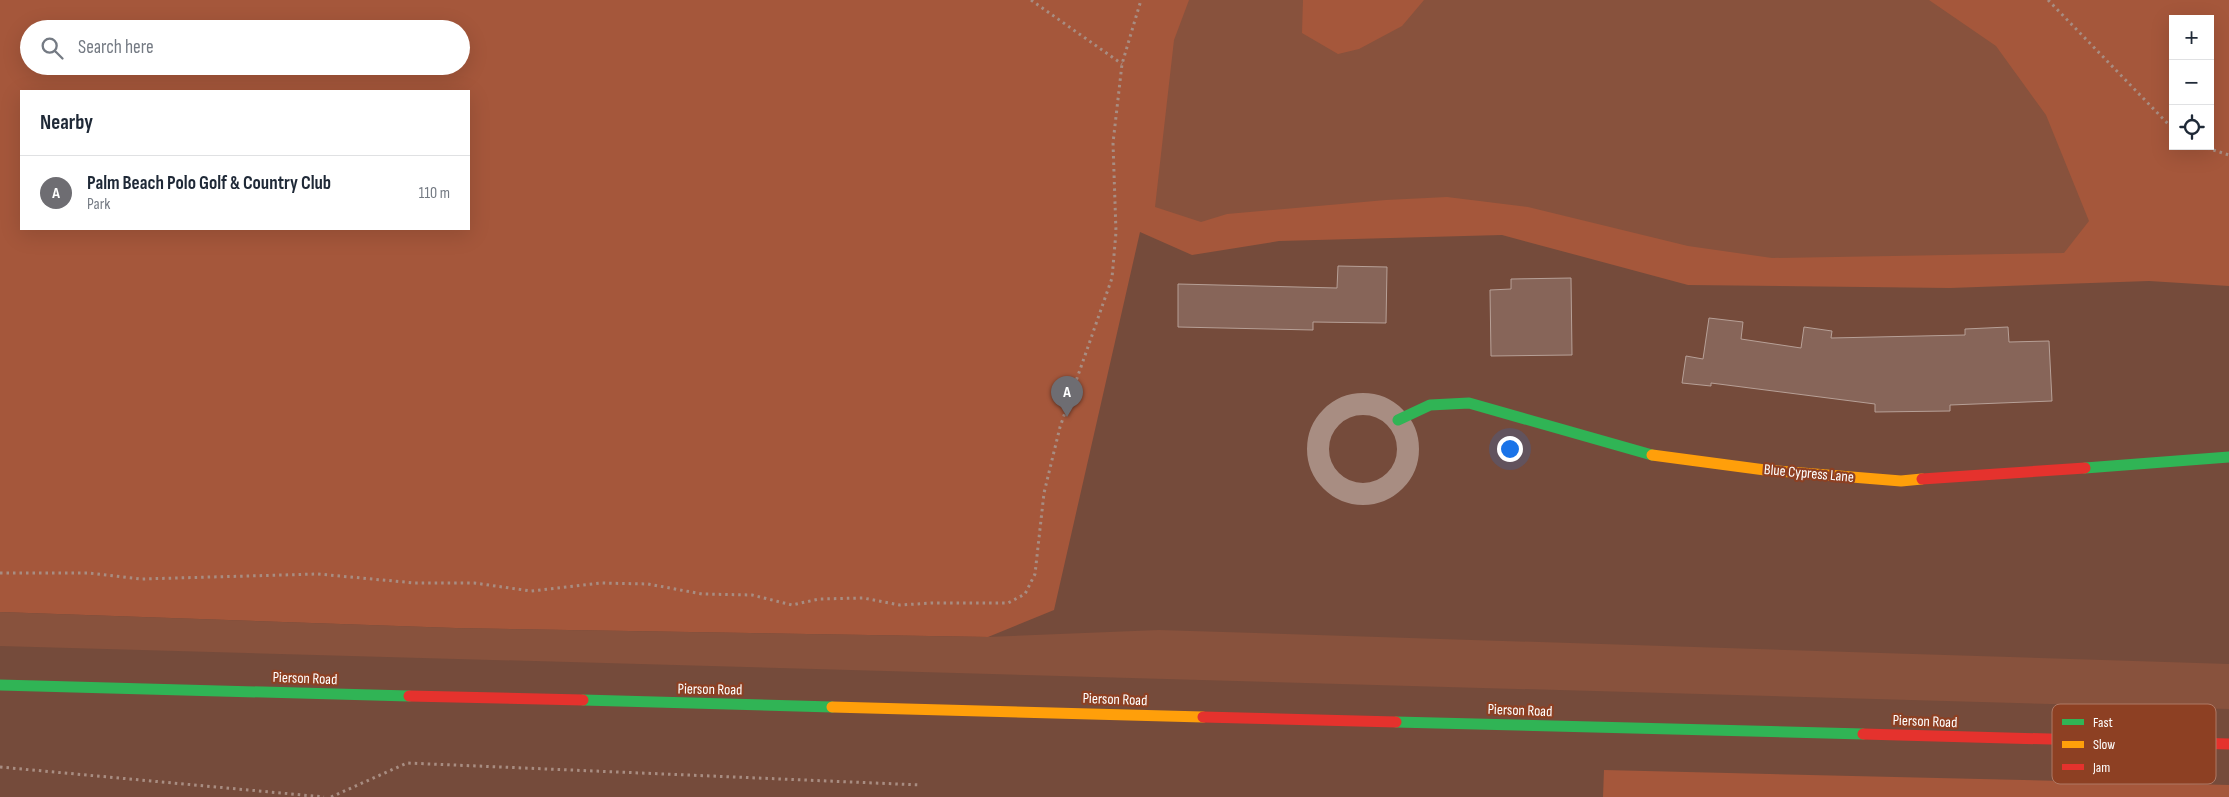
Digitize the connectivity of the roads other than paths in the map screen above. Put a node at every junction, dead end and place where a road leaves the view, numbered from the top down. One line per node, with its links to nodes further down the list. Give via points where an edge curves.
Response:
1 (1398, 420): 1 (street, via 1387,410 1358,404 1331,417 1322,429 1318,444 1324,473 1348,492 1363,495 1391,486 1408,462 1406,432); 2 (street, Blue Cypress Lane, via 1430,406 1469,403 1652,455 1765,470 1901,481)
2 (2229, 456)
3 (0, 685): 4 (street, Pierson Road)
4 (2052, 739)
5 (2216, 744): 6 (street, Pierson Road)
6 (2229, 744)

